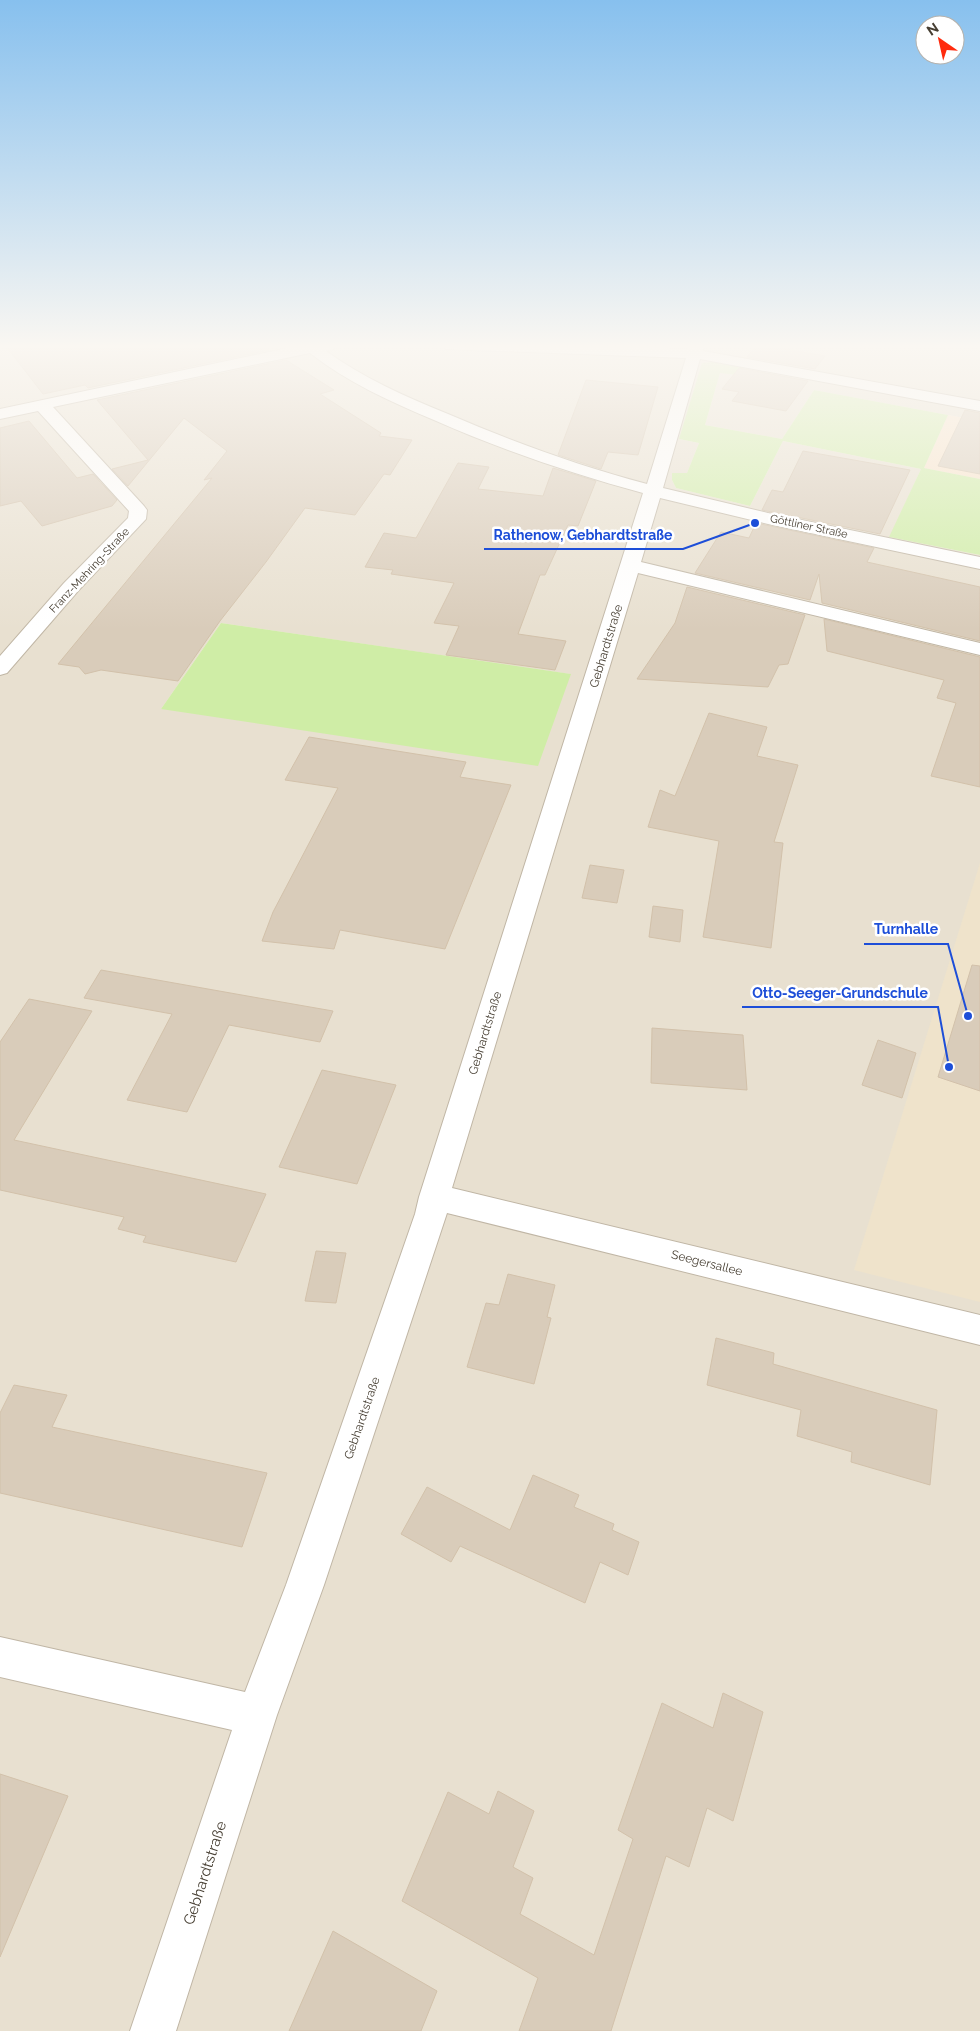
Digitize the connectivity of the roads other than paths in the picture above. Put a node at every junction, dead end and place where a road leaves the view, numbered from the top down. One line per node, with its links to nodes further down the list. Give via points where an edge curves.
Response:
1 (74, 440): 8 (street, Franz-Mehring-Straße, via 138,510 137,519 71,587)
2 (495, 440): 4 (street, Göttliner Straße, via 558,463)
3 (668, 440): 4 (street, Gebhardtstraße)
4 (653, 490): 5 (street, Göttliner Straße); 6 (street, Gebhardtstraße)
5 (980, 563)
6 (629, 565): 7 (street); 9 (street, Gebhardtstraße)
7 (980, 649)
8 (0, 669)
9 (434, 1197): 10 (street, Seegersallee); 12 (street, Gebhardtstraße, via 431,1214 305,1585)
10 (980, 1330)
11 (0, 1657): 12 (street)
12 (257, 1714): 13 (street, Gebhardtstraße)
13 (153, 2031)

